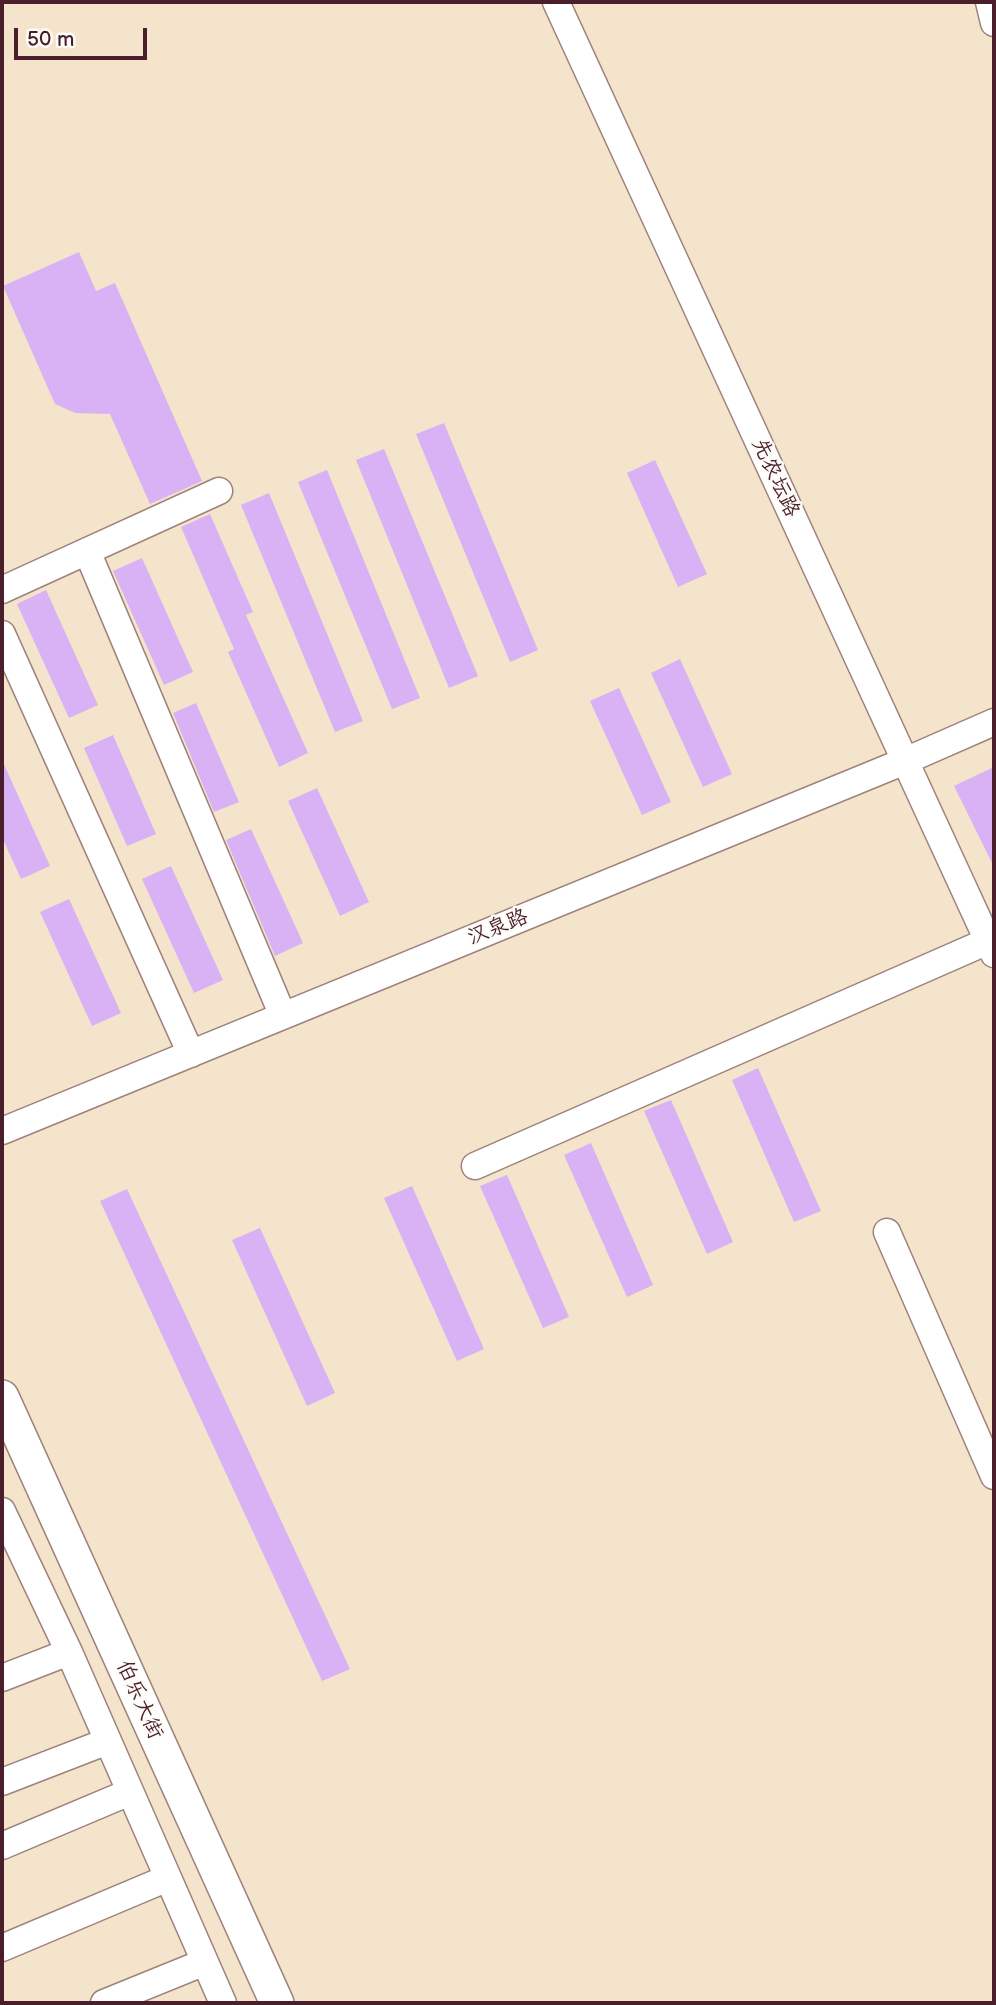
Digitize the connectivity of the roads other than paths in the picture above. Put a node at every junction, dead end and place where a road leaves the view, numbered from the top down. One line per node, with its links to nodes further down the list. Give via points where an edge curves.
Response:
1 (556, 2): 9 (street, 先农坛路)
2 (989, 2): 3 (street)
3 (994, 23)
4 (219, 491): 5 (street)
5 (87, 551): 6 (street); 11 (street)
6 (2, 590)
7 (2, 634): 12 (street)
8 (994, 722): 9 (street, 汉泉路)
9 (905, 761): 10 (street, 先农坛路); 11 (street, 汉泉路)
10 (991, 948): 14 (street)
11 (283, 1016): 12 (street, 汉泉路)
12 (191, 1054): 13 (street, 汉泉路)
13 (2, 1131)
14 (475, 1166)
15 (887, 1232): 17 (street)
16 (2, 1396): 30 (main road, 伯乐大街)
17 (994, 1476)
18 (2, 1511): 19 (street)
19 (69, 1651): 20 (street); 21 (street)
20 (2, 1678)
21 (108, 1741): 22 (street); 23 (street)
22 (2, 1782)
23 (130, 1792): 24 (street); 25 (street)
24 (2, 1846)
25 (168, 1878): 26 (street); 27 (street)
26 (2, 1948)
27 (205, 1962): 28 (street); 29 (street)
28 (104, 2003)
29 (223, 2003)
30 (277, 2003)

